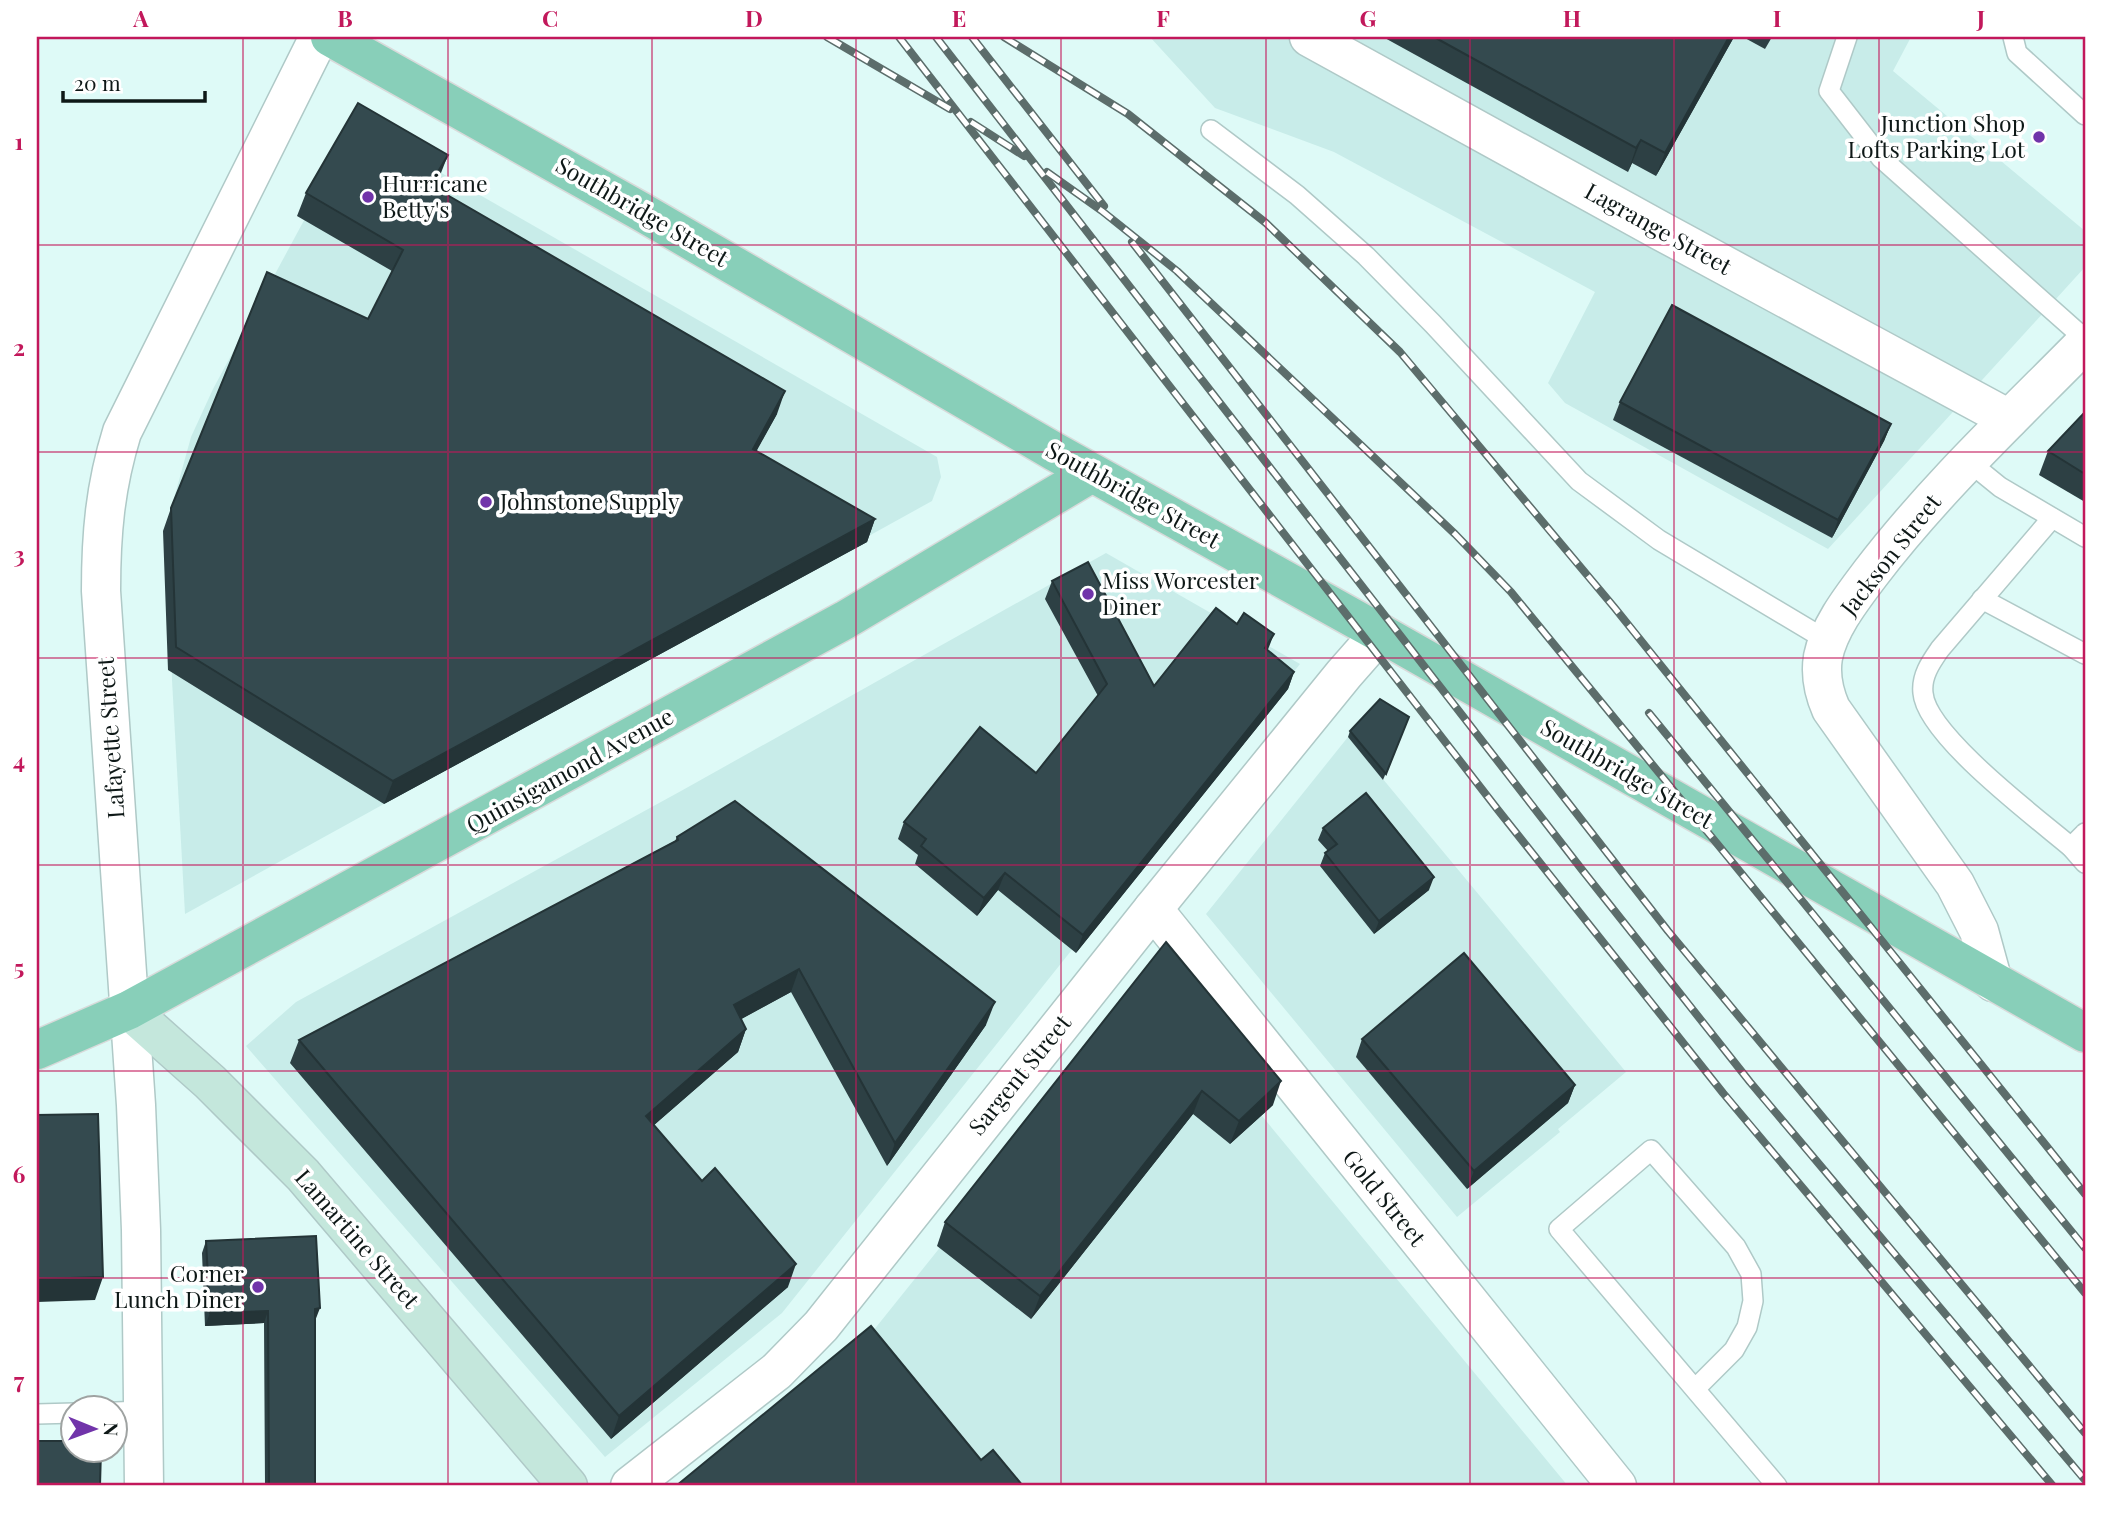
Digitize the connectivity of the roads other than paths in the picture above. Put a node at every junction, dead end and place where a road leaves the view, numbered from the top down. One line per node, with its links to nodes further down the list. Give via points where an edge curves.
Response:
1 (319, 37): 22 (street, Lafayette Street, via 134,405 107,488 101,591)
2 (330, 37): 11 (main road, Southbridge Street)
3 (1309, 37): 9 (street, Lagrange Street)
4 (1847, 37): 8 (lane, via 1829,90 1881,158)
5 (2013, 37): 6 (lane, via 2017,53)
6 (2085, 115)
7 (1211, 130): 16 (lane, via 1358,248 1579,481 1660,540)
8 (2085, 341): 9 (street, Jackson Street)
9 (2009, 419): 10 (street, Jackson Street)
10 (1968, 461): 12 (lane, via 2000,487); 16 (street, Jackson Street, via 1884,555)
11 (1093, 473): 15 (main road, Southbridge Street); 22 (main road, Quinsigamond Avenue, via 845,621)
12 (2052, 518): 13 (lane); 14 (lane)
13 (2085, 537)
14 (1982, 599): 17 (lane); 18 (lane, via 1931,662 1924,677 1925,706 1967,758)
15 (1380, 633): 20 (street, Sargent Street); 21 (main road, Southbridge Street)
16 (1828, 641): 21 (street, Jackson Street, via 1822,669 1831,709 1955,884 1979,932)
17 (2085, 654)
18 (2078, 840): 19 (lane)
19 (2085, 863)
20 (1153, 909): 32 (street, Sargent Street, via 800,1349); 33 (street, Gold Street)
21 (1993, 982): 23 (main road, Southbridge Street)
22 (128, 1010): 24 (main road, Quinsigamond Avenue); 26 (street, Lafayette Street, via 140,1181); 31 (street, Lamartine Street, via 202,1074 303,1175)
23 (2085, 1033)
24 (37, 1050)
25 (1696, 1388): 25 (lane, via 1559,1229 1651,1150 1736,1247 1751,1274 1753,1301 1747,1327 1734,1350); 34 (lane)
26 (130, 1394)
27 (60, 1413): 28 (lane)
28 (37, 1414)
29 (130, 1417): 30 (street, Lafayette Street)
30 (144, 1486)
31 (568, 1486)
32 (630, 1486)
33 (1617, 1486)
34 (1777, 1486)

